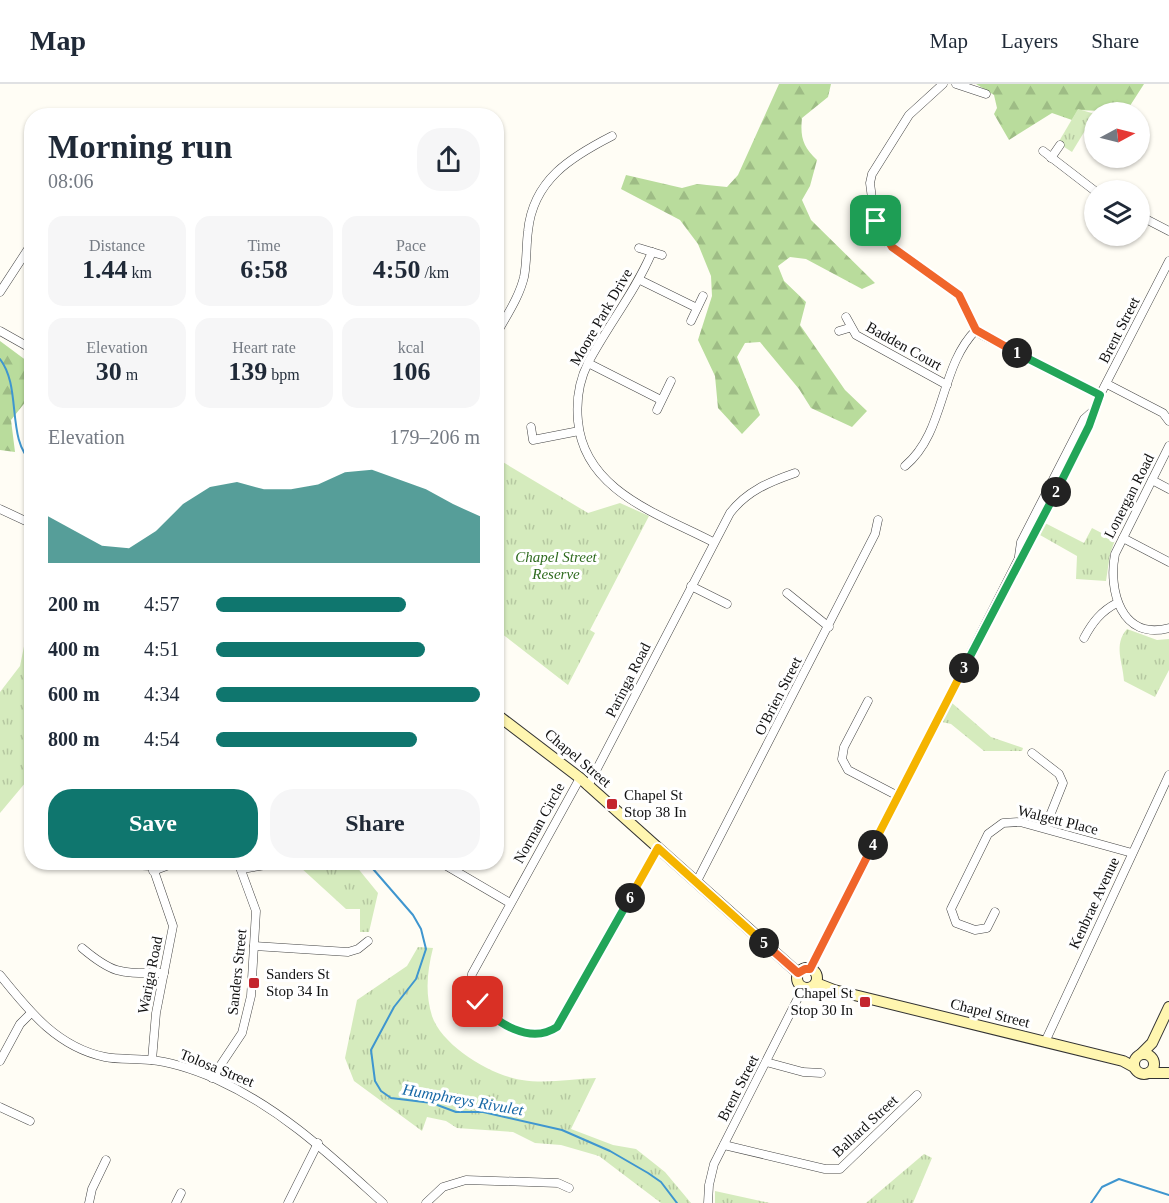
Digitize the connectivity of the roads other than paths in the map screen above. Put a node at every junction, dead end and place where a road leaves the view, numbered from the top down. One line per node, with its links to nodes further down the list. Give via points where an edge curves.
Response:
1 (943, 84): 24 (street, via 905,121 872,174 870,190 876,221 888,243 959,295)
2 (956, 84): 3 (street)
3 (986, 94)
4 (612, 136): 21 (street, via 568,160 540,192 529,222 521,286)
5 (1060, 145): 7 (street)
6 (1042, 152): 7 (street)
7 (1051, 158): 8 (street)
8 (1084, 183)
9 (1150, 221): 10 (street)
10 (1169, 231)
11 (639, 248): 12 (street)
12 (652, 252): 14 (street); 16 (street, Moore Park Drive)
13 (24, 255): 17 (street)
14 (662, 255)
15 (1169, 261): 30 (street, Brent Street)
16 (640, 280): 19 (street); 28 (street, Moore Park Drive)
17 (0, 292)
18 (703, 296): 19 (street)
19 (697, 308): 22 (street)
20 (846, 318): 23 (street, Badden Court)
21 (504, 319)
22 (691, 321)
23 (849, 328): 26 (street, Badden Court); 31 (street, Badden Court, via 873,346)
24 (976, 330): 31 (street); 32 (street)
25 (0, 331): 27 (street)
26 (839, 331)
27 (24, 344)
28 (588, 363): 33 (street); 37 (street, Moore Park Drive, via 578,391)
29 (671, 381): 33 (street)
30 (1107, 384): 32 (street, Brent Street); 35 (street, via 1163,413)
31 (947, 385): 39 (street, via 923,445)
32 (1100, 395): 61 (street, Brent Street, via 1084,436)
33 (661, 400): 34 (street)
34 (657, 410)
35 (1169, 420)
36 (531, 427): 37 (street, via 534,443)
37 (579, 431): 47 (street, Moore Park Drive, via 591,462 614,489)
38 (1169, 446): 41 (street, Lonergan Road)
39 (905, 466)
40 (795, 473): 47 (street, Paringa Road, via 766,483 744,497 729,513)
41 (1152, 480): 42 (street); 46 (street, Lonergan Road)
42 (1169, 489)
43 (0, 509): 44 (street)
44 (24, 520)
45 (878, 520): 53 (street, O'Brien Street, via 875,534)
46 (1123, 538): 48 (street); 51 (street, Lonergan Road, via 1112,570)
47 (713, 542): 49 (street, Paringa Road)
48 (1169, 562)
49 (691, 586): 52 (street); 60 (street, Paringa Road)
50 (787, 593): 53 (street)
51 (1117, 603): 54 (street, via 1140,626); 55 (street, via 1106,608)
52 (727, 604)
53 (829, 627): 68 (street, O'Brien Street)
54 (1169, 628)
55 (1084, 638)
56 (868, 701): 61 (street, via 844,747 842,759 849,770)
57 (504, 720): 60 (street, Chapel Street)
58 (1032, 753): 62 (street, via 1059,774 1063,783)
59 (1169, 775): 64 (street, Kenbrae Avenue)
60 (584, 782): 63 (street, Chapel Street); 69 (street, Norman Circle)
61 (898, 796): 74 (street, Brent Street)
62 (1045, 828): 64 (street, Walgett Place); 70 (street, Walgett Place, via 1015,820 988,834 952,904 951,915 959,926 980,930 990,926)
63 (658, 848): 68 (street, Chapel Street); 69 (street, Norman Circle, via 562,1022 544,1033 501,1023 483,1009 472,991 475,968)
64 (1132, 853): 82 (street, Kenbrae Avenue)
65 (153, 870): 75 (street, Wariga Road, via 172,920)
66 (241, 870): 72 (street, Sanders Street, via 256,911)
67 (454, 870): 69 (street)
68 (696, 883): 76 (street, Chapel Street)
69 (510, 903)
70 (995, 912)
71 (368, 941): 72 (street, via 348,952)
72 (254, 946): 92 (street, Sanders Street, via 245,1025)
73 (82, 948): 75 (street, via 115,972)
74 (810, 969): 76 (street); 78 (street)
75 (164, 973): 85 (street, Wariga Road)
76 (798, 973): 79 (street, via 797,980)
77 (0, 975): 81 (street, Tolosa Street)
78 (816, 983): 79 (street); 82 (street, Chapel Street)
79 (803, 988): 88 (street, Brent Street)
80 (1169, 1007): 83 (street)
81 (31, 1013): 85 (street, Tolosa Street, via 78,1049 106,1057); 87 (street)
82 (1044, 1042): 84 (street, Chapel Street, via 1123,1061)
83 (1152, 1043): 84 (street); 86 (street)
84 (1137, 1059): 86 (street); 90 (street, via 1140,1074)
85 (152, 1060): 92 (street, Tolosa Street)
86 (1153, 1060): 90 (street); 91 (street)
87 (0, 1061)
88 (766, 1062): 89 (street); 97 (street, Brent Street)
89 (821, 1073)
90 (1149, 1073): 91 (street)
91 (1167, 1073)
92 (212, 1077): 96 (street, Tolosa Street, via 273,1109)
93 (917, 1095): 97 (street, Ballard Street, via 840,1169 825,1169)
94 (0, 1107): 95 (street)
95 (30, 1120)
96 (318, 1143): 103 (street); 104 (street, Tolosa Street)
97 (724, 1145): 106 (street, Brent Street, via 711,1174)
98 (106, 1160): 101 (street)
99 (569, 1188): 105 (street, via 558,1183 466,1180 443,1187)
100 (181, 1193): 102 (street)
101 (89, 1203)
102 (176, 1203)
103 (288, 1203)
104 (383, 1203)
105 (426, 1203)
106 (708, 1203)

